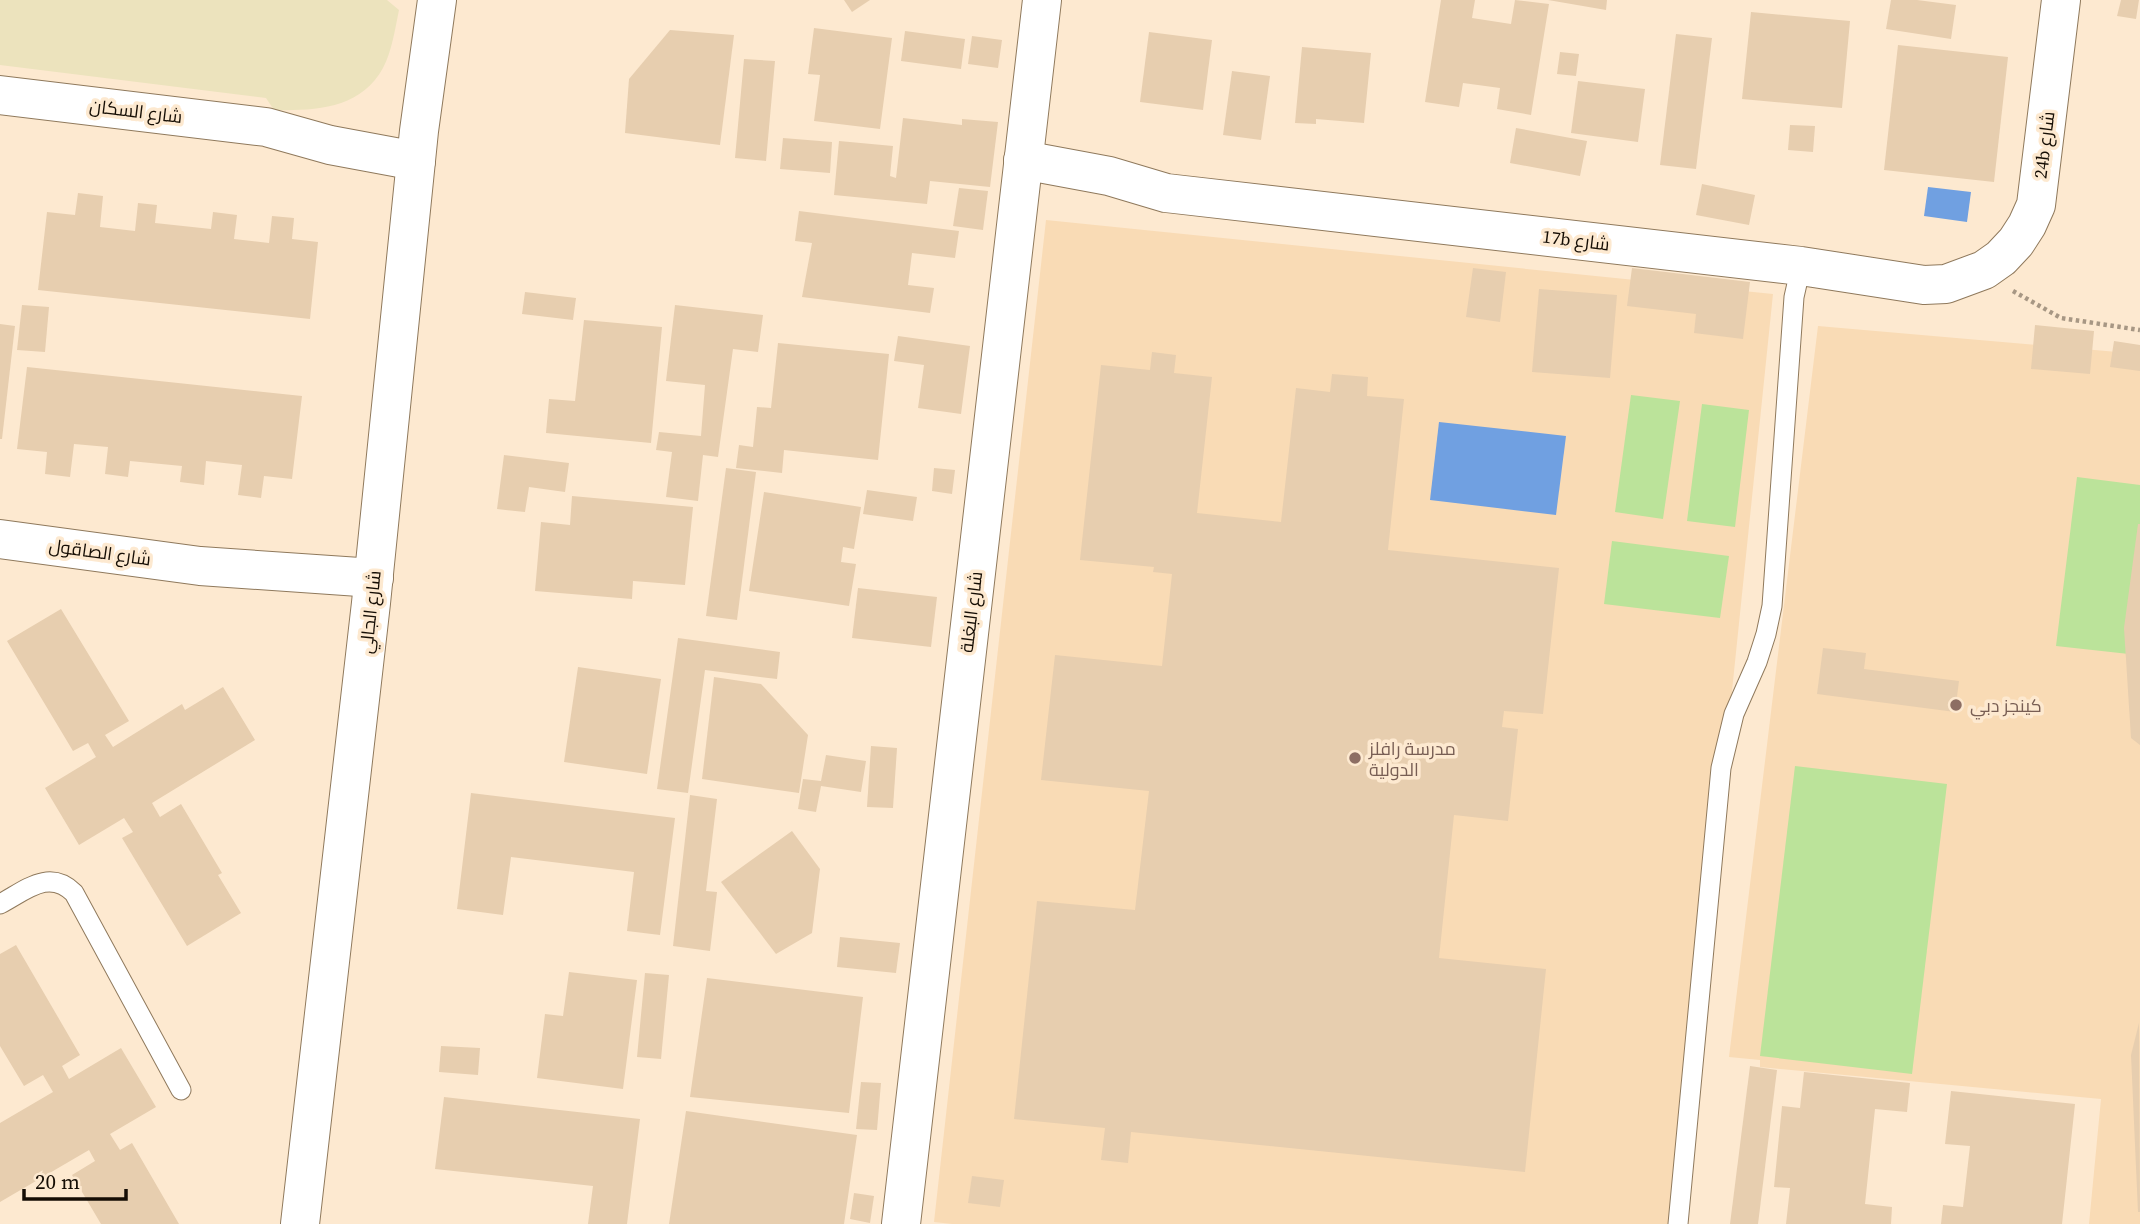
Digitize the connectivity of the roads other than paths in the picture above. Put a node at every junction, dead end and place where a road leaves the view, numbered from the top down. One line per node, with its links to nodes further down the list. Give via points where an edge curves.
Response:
1 (437, 0): 5 (street, شارع الجالي)
2 (1042, 0): 6 (street, شارع البغلة)
3 (2061, 0): 8 (street, 24b شارع, via 2036,205 2015,243)
4 (0, 94): 5 (street, شارع السكان, via 273,128 330,145)
5 (418, 146): 10 (street, شارع الجالي)
6 (1022, 176): 7 (street, 17b شارع, via 1122,196 1166,193); 14 (street, شارع البغلة)
7 (1801, 266): 8 (street, 17b شارع, via 1924,285 1946,284); 15 (lane, via 1794,297 1772,606 1757,662 1734,714 1721,768)
8 (1984, 270)
9 (0, 539): 10 (street, شارع الصاقول, via 200,566 236,578)
10 (373, 591): 13 (street, شارع الجالي)
11 (0, 904): 12 (lane, via 51,880 74,893)
12 (181, 1090)
13 (300, 1224)
14 (901, 1224)
15 (1678, 1224)

